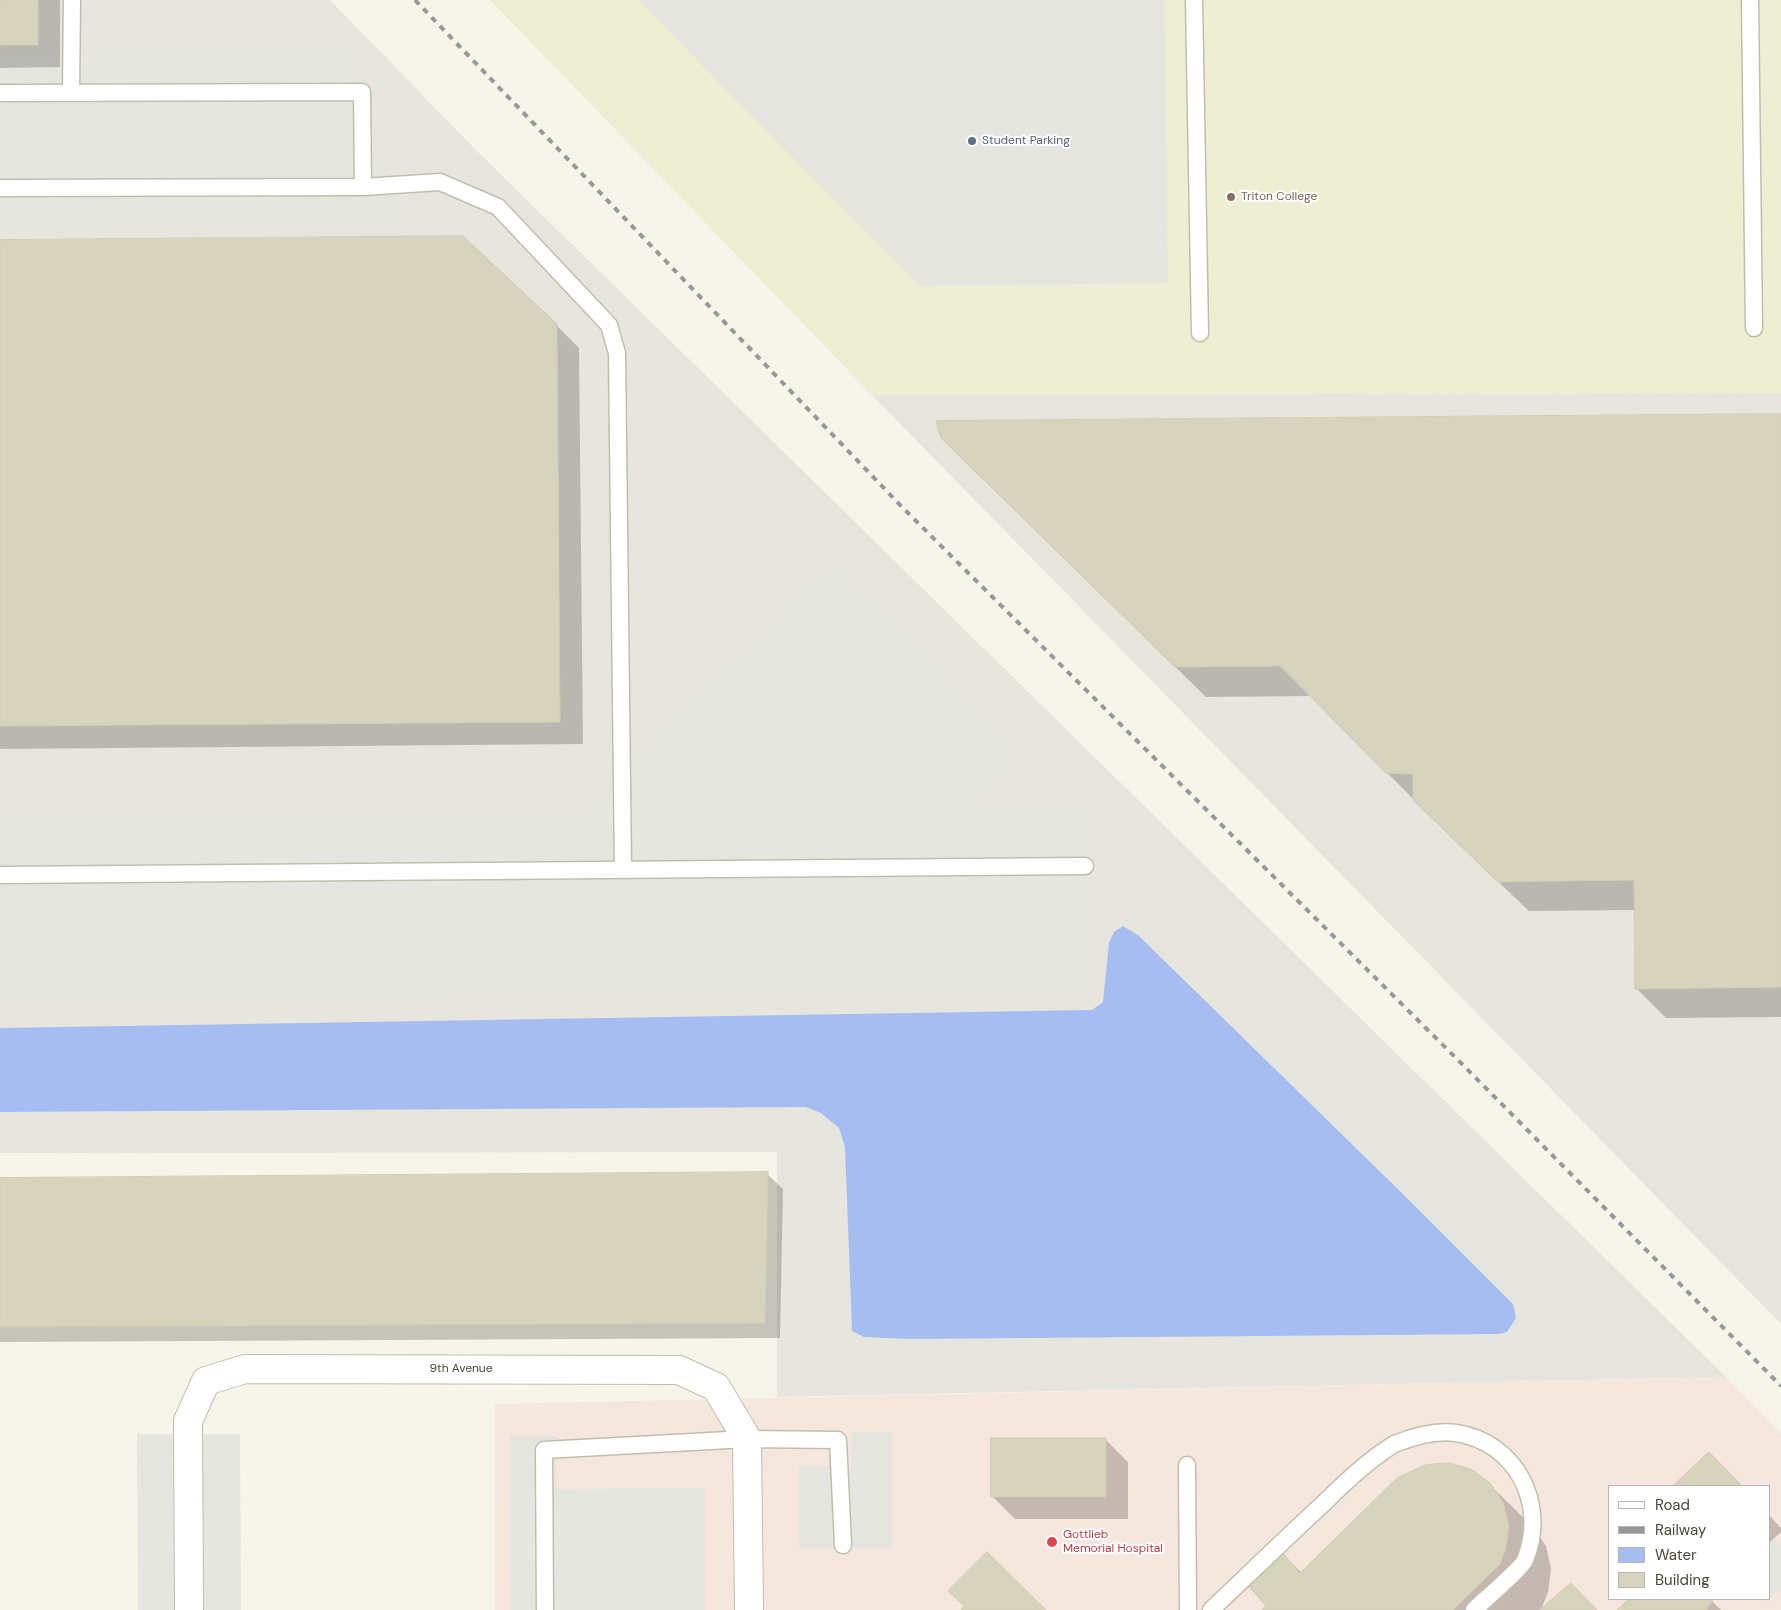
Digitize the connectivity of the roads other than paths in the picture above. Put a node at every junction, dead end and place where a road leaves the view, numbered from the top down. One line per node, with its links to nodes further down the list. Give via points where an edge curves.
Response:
1 (72, 0): 4 (lane)
2 (1194, 0): 9 (lane)
3 (1750, 0): 8 (lane)
4 (71, 93): 5 (lane); 6 (lane, via 362,92)
5 (0, 94)
6 (363, 186): 7 (lane); 11 (lane, via 440,182 498,207 609,325 617,353)
7 (0, 188)
8 (1754, 328)
9 (1200, 333)
10 (1085, 866): 11 (lane)
11 (623, 870): 12 (lane)
12 (0, 875)
13 (747, 1439): 15 (lane, via 838,1440); 16 (street, 9th Avenue, via 716,1387 679,1370 245,1369 206,1381 188,1421); 17 (lane, via 544,1450); 18 (street)
14 (1187, 1465): 19 (lane)
15 (844, 1545)
16 (189, 1610)
17 (545, 1610)
18 (749, 1610)
19 (1188, 1610)
20 (1211, 1610): 21 (lane, via 1361,1467 1395,1444 1428,1434 1456,1432 1485,1441 1510,1461 1522,1477 1532,1509 1532,1536 1525,1562)
21 (1474, 1610)

